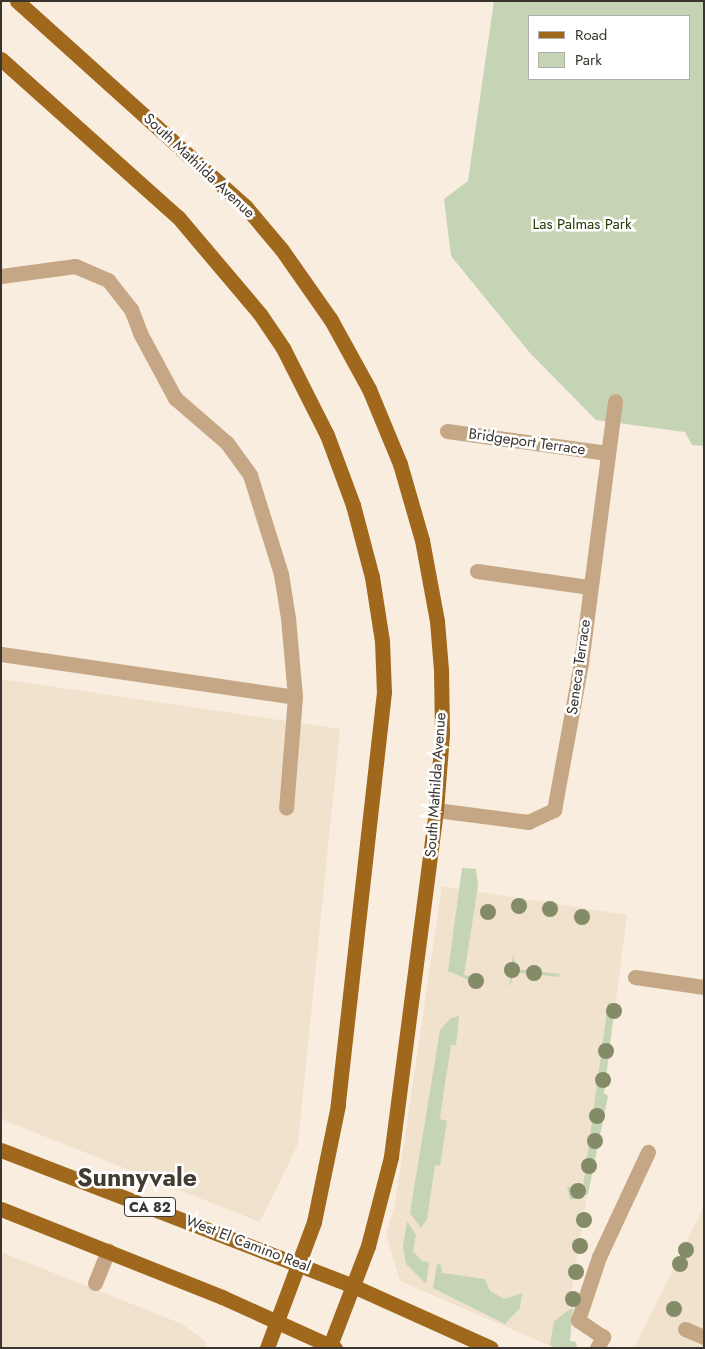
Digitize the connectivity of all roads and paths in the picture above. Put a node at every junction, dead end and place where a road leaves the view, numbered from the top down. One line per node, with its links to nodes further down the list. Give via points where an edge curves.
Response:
1 (17, 1): 12 (main road, South Mathilda Avenue, via 245,206 306,282 369,389 400,464 430,576 441,670 442,734)
2 (1, 59): 19 (main road, via 178,217 260,314 283,348 327,435 353,505 372,577 382,641 384,692 380,743 338,1105 314,1222)
3 (1, 276): 10 (street, via 75,266 108,280 131,309 140,333 175,398 239,457 252,483 281,574)
4 (615, 401): 6 (street, Seneca Terrace)
5 (447, 432): 6 (street, Bridgeport Terrace)
6 (607, 453): 8 (street, Seneca Terrace)
7 (477, 571): 8 (street)
8 (590, 586): 12 (street, Seneca Terrace, via 581,663 554,810 528,822)
9 (1, 654): 10 (street)
10 (296, 697): 11 (street)
11 (286, 808)
12 (436, 810): 21 (main road, South Mathilda Avenue, via 399,1113 378,1215)
13 (635, 977): 14 (street)
14 (703, 984)
15 (1, 1150): 19 (main road, West El Camino Real / CA 82)
16 (648, 1152): 28 (street, via 599,1257 578,1320 603,1337)
17 (1, 1209): 18 (main road)
18 (108, 1250): 20 (street); 22 (main road)
19 (299, 1264): 21 (main road, West El Camino Real / CA 82); 22 (main road)
20 (95, 1283)
21 (353, 1286): 25 (main road, South Mathilda Avenue); 27 (main road, West El Camino Real / CA 82)
22 (276, 1322): 25 (main road); 26 (main road)
23 (685, 1329): 24 (street)
24 (704, 1337)
25 (331, 1347)
26 (266, 1348)
27 (491, 1348)
28 (597, 1348)

